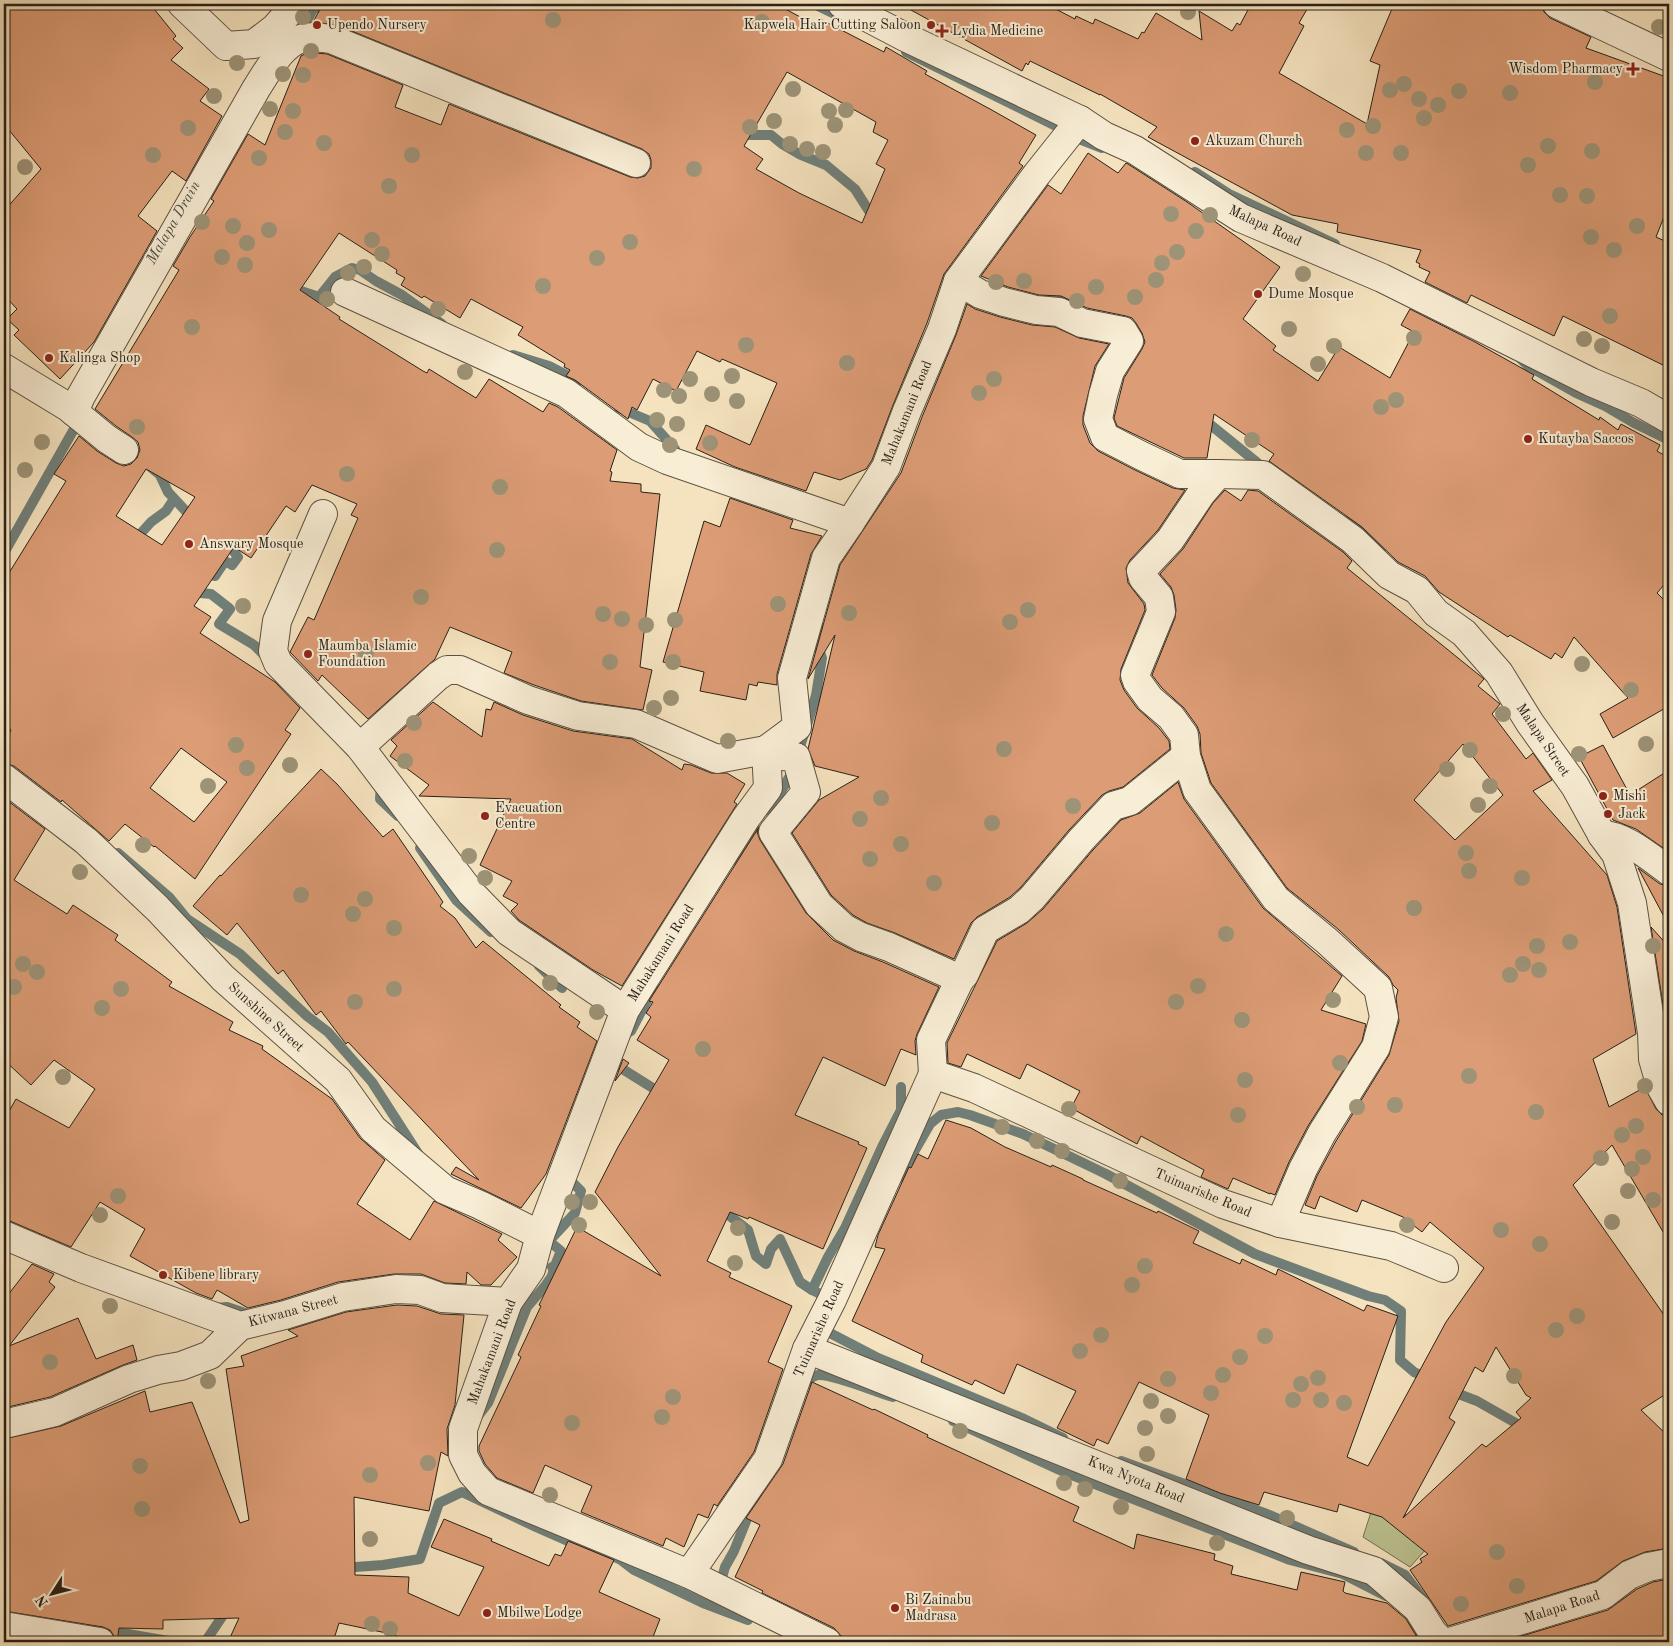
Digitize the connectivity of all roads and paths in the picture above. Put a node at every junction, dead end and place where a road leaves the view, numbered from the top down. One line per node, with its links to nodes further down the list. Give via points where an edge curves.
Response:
1 (182, 4): 2 (street, via 226,46 254,44 275,28)
2 (296, 4)
3 (842, 4): 6 (street, Malapa Road)
4 (1557, 4): 5 (street)
5 (1669, 57)
6 (1080, 120): 8 (street, Mahakamani Road); 12 (street, Malapa Road, via 1241,218 1382,278)
7 (636, 163): 11 (street, via 331,39 309,37 297,40 274,60 256,89)
8 (958, 281): 14 (street, via 980,294 1004,302 1059,312 1082,323 1123,331 1129,341 1110,372 1098,419 1105,437 1180,474); 16 (street, Mahakamani Road, via 886,467)
9 (345, 292): 16 (street, via 566,393 638,447)
10 (4, 368): 11 (street)
11 (74, 412): 13 (street)
12 (1669, 419)
13 (124, 450)
14 (1218, 474): 19 (street, via 1170,540 1141,571 1159,597 1161,612 1135,675 1150,699 1171,716 1184,735); 21 (street, Malapa Street, via 1263,475 1353,540 1389,574 1417,590 1436,613 1464,633 1499,673 1575,786)
15 (323, 514): 17 (street, via 277,621 273,651 278,663)
16 (850, 523): 18 (street, Mahakamani Road, via 826,558 792,678 797,726)
17 (360, 747): 18 (street, via 438,676 447,670 460,670 528,700 578,716 636,724 717,759); 24 (street, via 471,893 509,932)
18 (766, 750): 23 (street, via 796,757 806,792 774,832 820,905 844,928 861,937); 24 (street, Mahakamani Road, via 768,788)
19 (1186, 756): 23 (street, Tuimarishe Road, via 1130,801 1113,806 1032,898 985,930); 27 (street, via 1197,790 1276,899 1378,988 1384,1017 1376,1047 1322,1133)
20 (4, 778): 29 (street, Sunshine Street, via 93,848 157,908 223,978 338,1080 373,1129 444,1190)
21 (1602, 835): 22 (street, via 1610,835 1630,845); 26 (street, Malapa Street, via 1616,854 1632,903 1653,1058 1661,1087)
22 (1669, 871)
23 (960, 978): 25 (street, Tuimarishe Road, via 931,1040)
24 (625, 1010): 29 (street, Mahakamani Road)
25 (933, 1074): 27 (street, Tuimarishe Road, via 974,1088 1223,1204); 33 (street, Tuimarishe Road)
26 (1669, 1101)
27 (1280, 1223): 30 (street, Tuimarishe Road, via 1391,1246)
28 (4, 1235): 32 (street, Kitwana Street, via 81,1268)
29 (540, 1235): 31 (street, Mahakamani Road, via 531,1269)
30 (1444, 1268)
31 (508, 1302): 32 (street, Kitwana Street, via 442,1298 420,1290 396,1289 343,1297); 36 (street, Mahakamani Road, via 463,1430 463,1455 472,1473 488,1491)
32 (240, 1326): 34 (street, via 210,1355 182,1366 129,1379 56,1412)
33 (808, 1349): 36 (street, Tuimarishe Road, via 768,1459); 40 (street, Kwa Nyota Road, via 1308,1550 1374,1571 1418,1609)
34 (4, 1424)
35 (1669, 1563): 41 (street, Malapa Road, via 1629,1575 1603,1595)
36 (689, 1574): 39 (street, Mahakamani Road)
37 (4, 1626): 38 (street)
38 (100, 1642)
39 (827, 1642)
40 (1442, 1642)
41 (1450, 1642)

